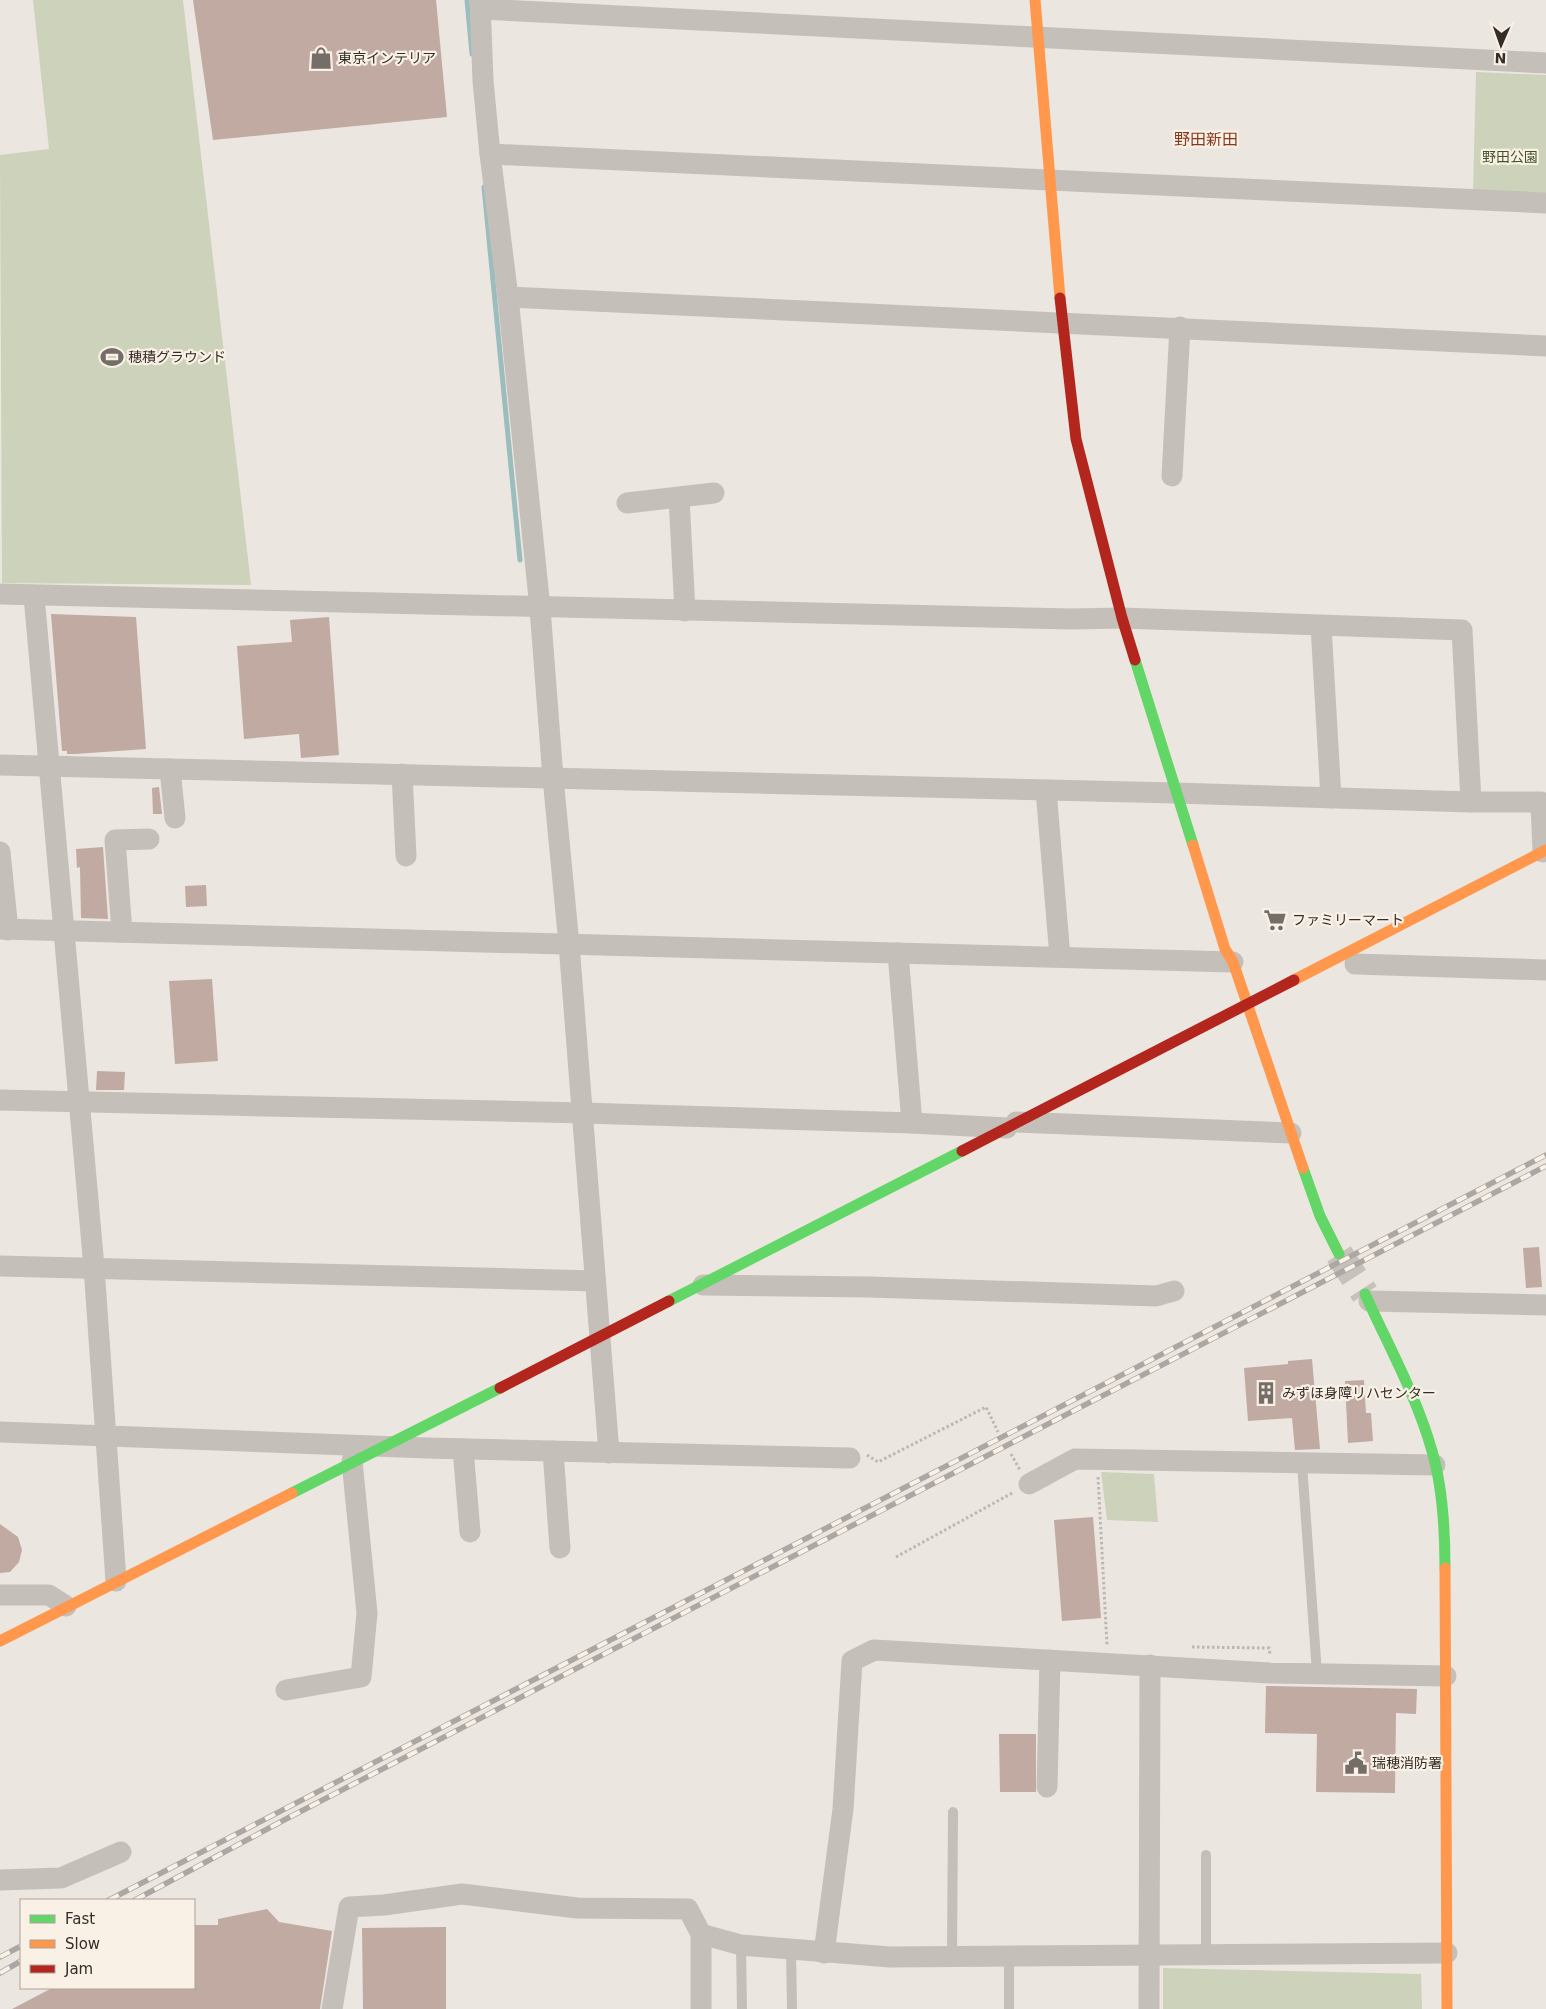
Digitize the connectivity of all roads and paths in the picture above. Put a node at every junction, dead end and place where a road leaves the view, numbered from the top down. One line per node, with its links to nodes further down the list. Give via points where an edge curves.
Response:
1 (1035, 0): 3 (street)
2 (480, 5): 3 (street); 5 (street)
3 (1038, 38): 4 (street); 6 (street)
4 (1546, 63)
5 (490, 154): 6 (street); 8 (street)
6 (1050, 181): 7 (street); 9 (street)
7 (1546, 203)
8 (508, 297): 9 (street); 18 (street)
9 (1062, 322): 10 (street); 20 (street, via 1076,439)
10 (1180, 328): 11 (street); 12 (street)
11 (1546, 346)
12 (1172, 476)
13 (714, 493): 14 (street)
14 (679, 498): 15 (street); 19 (street)
15 (627, 503)
16 (0, 594): 17 (street)
17 (34, 596): 18 (street); 23 (street)
18 (540, 608): 19 (street); 26 (street)
19 (685, 612): 20 (street)
20 (1122, 618): 21 (street); 28 (street)
21 (1321, 626): 29 (street); 30 (street, via 1462,630)
22 (0, 765): 23 (street)
23 (50, 766): 24 (street); 37 (street)
24 (170, 769): 25 (street); 31 (street)
25 (402, 774): 26 (street); 35 (street)
26 (553, 778): 27 (street); 39 (street)
27 (1046, 790): 28 (street); 41 (street)
28 (1175, 793): 29 (street); 42 (street, via 1225,949)
29 (1331, 798): 30 (street)
30 (1470, 802): 33 (street, via 1541,802)
31 (175, 818)
32 (149, 839): 38 (street, via 115,840)
33 (1544, 851): 45 (street)
34 (0, 852): 36 (street)
35 (406, 856)
36 (4, 929): 37 (street)
37 (62, 930): 38 (street); 47 (street)
38 (122, 932): 39 (street)
39 (569, 944): 40 (street); 48 (street)
40 (898, 952): 41 (street); 49 (street)
41 (1060, 957): 42 (street)
42 (1233, 962): 45 (street)
43 (1355, 964): 44 (street)
44 (1546, 970)
45 (1247, 1003): 50 (street); 51 (street)
46 (0, 1096): 47 (street)
47 (77, 1102): 48 (street); 54 (street)
48 (583, 1114): 49 (street); 55 (street)
49 (912, 1123): 50 (street)
50 (1012, 1125): 51 (street); 56 (street)
51 (1290, 1133): 52 (street, via 1320,1216)
52 (1339, 1254)
53 (0, 1266): 54 (street)
54 (94, 1267): 55 (street); 63 (street)
55 (595, 1281): 60 (street)
56 (701, 1284): 57 (street, via 1156,1296); 60 (street)
57 (1174, 1291)
58 (1367, 1298): 59 (street); 72 (street, via 1390,1354 1413,1397)
59 (1546, 1305)
60 (600, 1337): 64 (street); 67 (street)
61 (0, 1432): 63 (street)
62 (998, 1432): 68 (path, via 986,1407 878,1462 869,1455)
63 (104, 1435): 64 (street); 77 (street)
64 (382, 1446): 65 (street); 70 (street)
65 (462, 1449): 66 (street); 74 (street)
66 (553, 1451): 67 (street); 75 (street)
67 (609, 1453): 68 (street)
68 (850, 1458)
69 (1097, 1459): 71 (street); 73 (street, via 1075,1459); 81 (path, via 1107,1647)
70 (352, 1461): 77 (street); 88 (street, via 367,1614 362,1677)
71 (1302, 1464): 72 (street); 86 (lane)
72 (1435, 1465): 87 (street, via 1446,1533)
73 (1029, 1484): 76 (path)
74 (470, 1532)
75 (560, 1548)
76 (896, 1557)
77 (116, 1581): 79 (street)
78 (0, 1595): 79 (street, via 49,1595)
79 (66, 1606): 80 (street)
80 (0, 1641)
81 (1116, 1647)
82 (1183, 1647): 85 (path, via 1269,1648)
83 (1050, 1660): 84 (street); 89 (street); 97 (street, via 874,1650 852,1661 843,1809)
84 (1150, 1665): 85 (street); 99 (street)
85 (1270, 1673): 86 (street)
86 (1316, 1673): 87 (street)
87 (1446, 1676): 98 (street)
88 (286, 1690)
89 (1047, 1787)
90 (953, 1812): 101 (lane)
91 (121, 1852): 93 (street, via 60,1878)
92 (1206, 1855): 100 (lane)
93 (0, 1880)
94 (701, 1934): 95 (street); 103 (street, via 688,1909 576,1908 462,1894 384,1906 349,1907); 104 (street)
95 (741, 1945): 96 (street); 105 (lane)
96 (791, 1950): 97 (street); 106 (lane)
97 (824, 1953): 101 (street)
98 (1447, 1953): 100 (street); 109 (street)
99 (1148, 1954): 100 (street); 102 (street); 108 (street)
100 (1206, 1954)
101 (952, 1956): 102 (street)
102 (1009, 1956): 107 (lane)
103 (332, 2009)
104 (700, 2009)
105 (742, 2009)
106 (792, 2009)
107 (1009, 2009)
108 (1149, 2009)
109 (1447, 2009)

